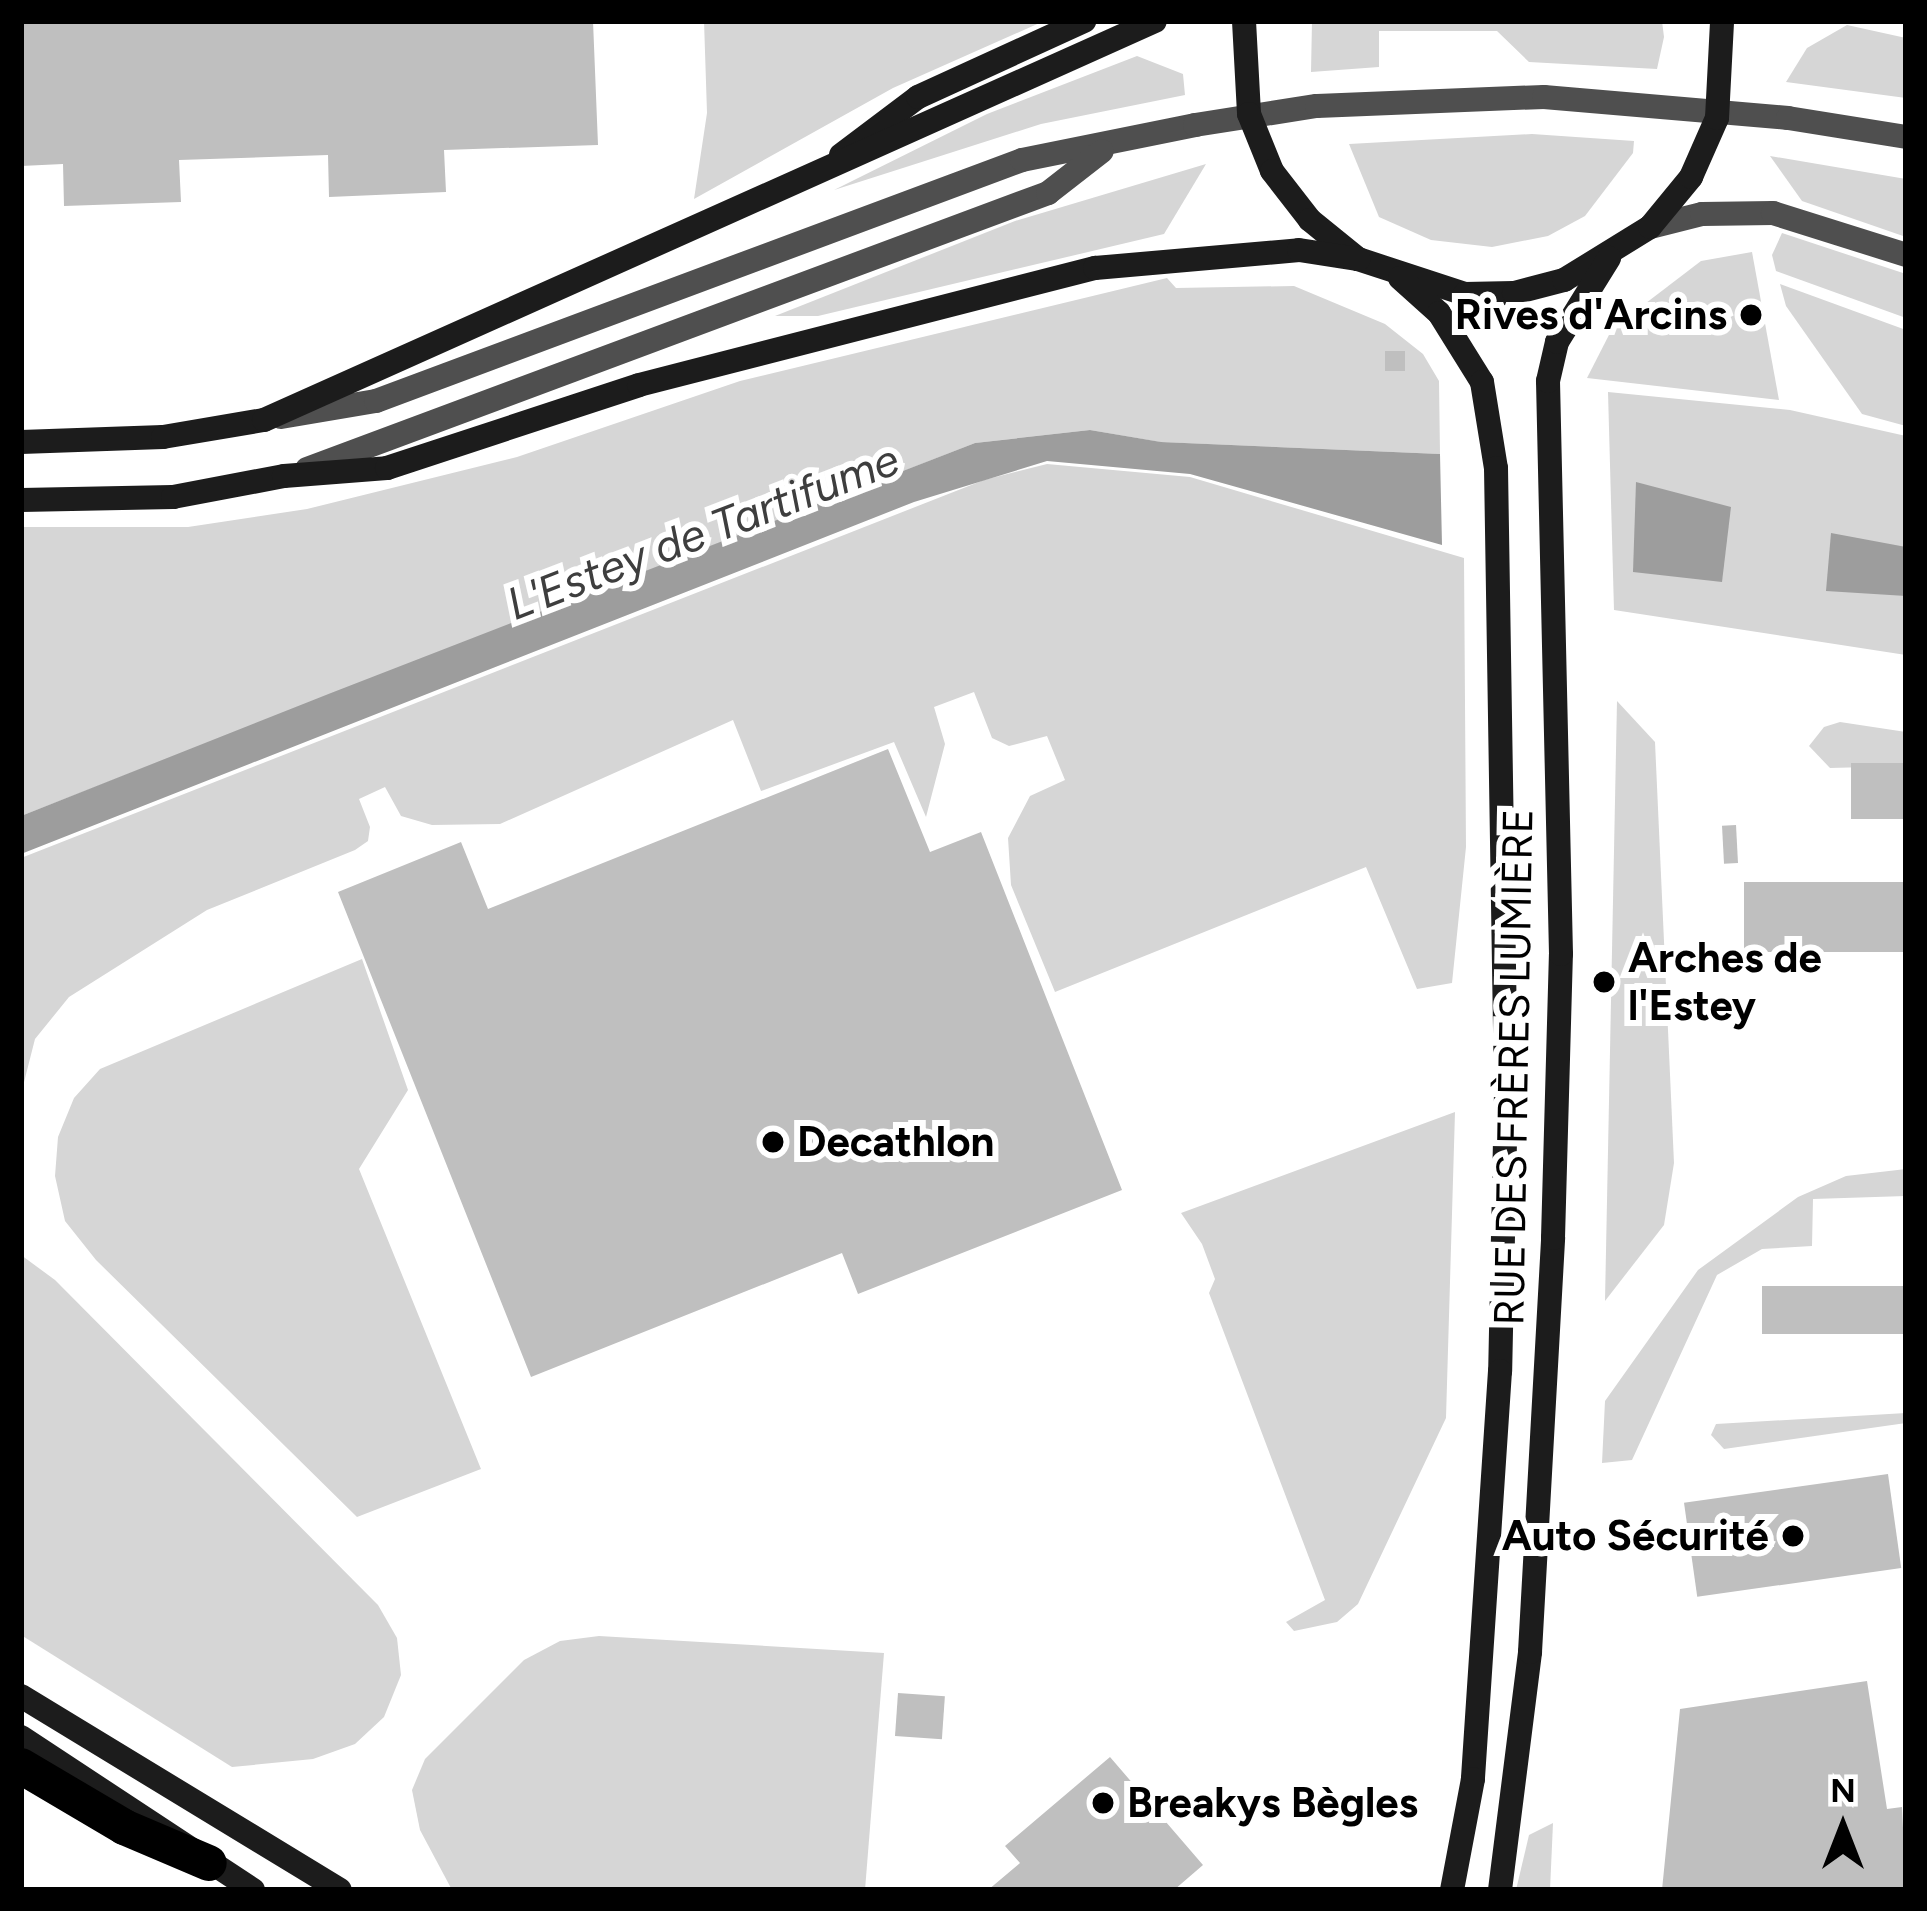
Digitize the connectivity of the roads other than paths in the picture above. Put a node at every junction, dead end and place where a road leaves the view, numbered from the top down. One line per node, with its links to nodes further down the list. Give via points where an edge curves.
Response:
1 (1084, 21): 7 (main road, via 918,97)
2 (1155, 21): 7 (main road)
3 (1244, 21): 11 (main road, via 1249,114 1272,171 1310,220)
4 (1722, 21): 8 (main road, via 1717,118 1691,177)
5 (1906, 137): 6 (street, via 1743,113 1522,97 1317,106 1195,125)
6 (1104, 150): 13 (street, via 1022,160 376,401); 15 (street, via 1048,193)
7 (802, 184): 13 (main road)
8 (1650, 227): 9 (street, via 1702,214 1774,213); 10 (main road)
9 (1906, 255)
10 (1610, 258): 12 (main road, via 1514,293 1465,294); 24 (main road, RUE DES FRÈRES LUMIÈRE, via 1557,342 1548,382 1561,954 1553,1238 1530,1652)
11 (1358, 259): 12 (main road); 15 (main road, via 1299,250 1095,268 639,385 387,468)
12 (1400, 278): 23 (main road, RUE DES FRÈRES LUMIÈRE, via 1439,313 1482,382 1496,468 1506,1092 1500,1371 1474,1760)
13 (264, 420): 14 (main road, via 163,436)
14 (21, 442)
15 (284, 476): 16 (main road, via 173,497)
16 (21, 500)
17 (21, 1696): 22 (main road)
18 (21, 1737): 20 (main road)
19 (21, 1766): 20 (highway, via 124,1827)
20 (209, 1863): 21 (main road)
21 (253, 1890)
22 (340, 1890)
23 (1452, 1890)
24 (1500, 1890)

